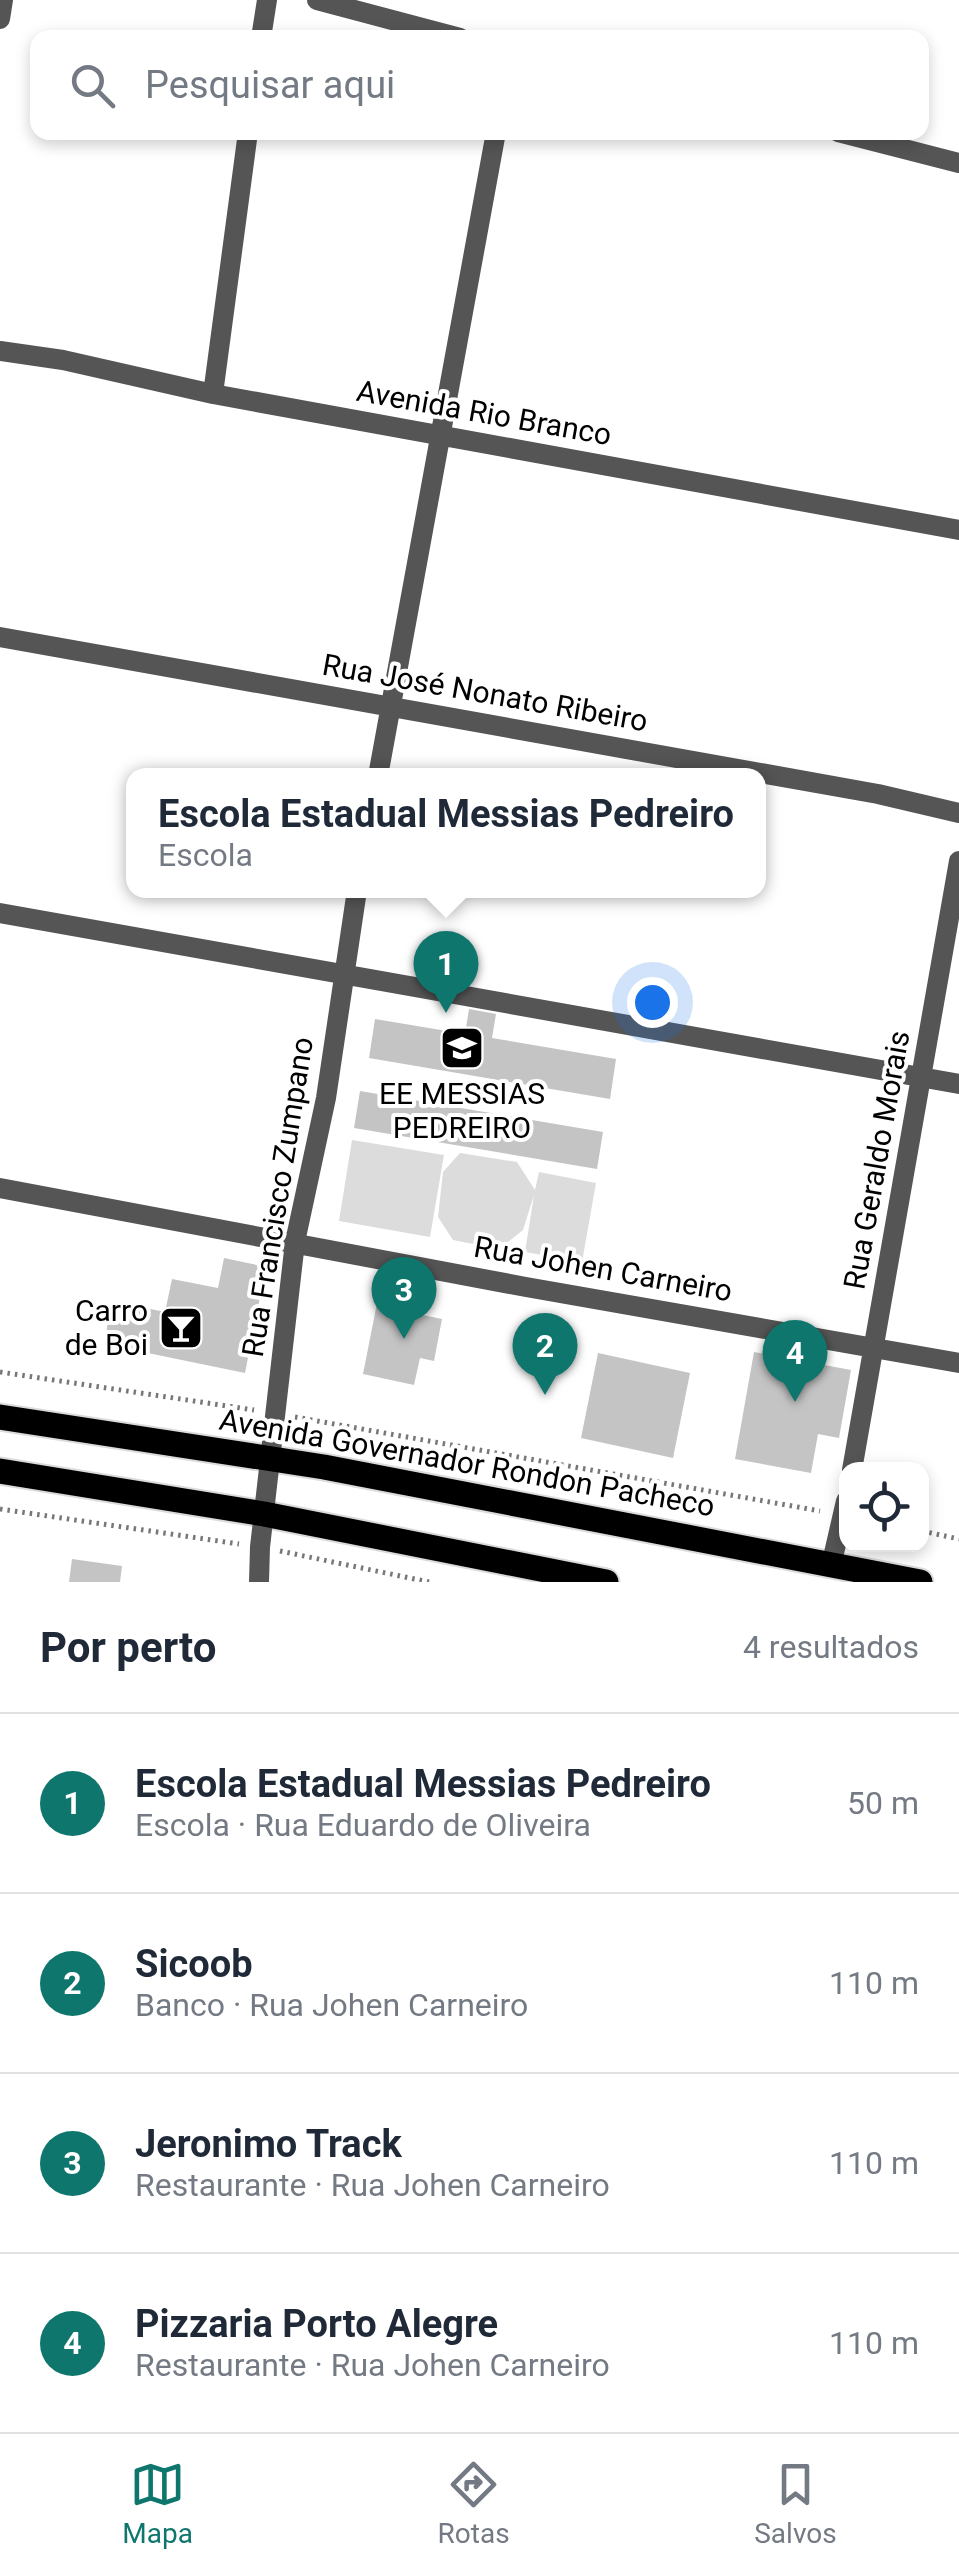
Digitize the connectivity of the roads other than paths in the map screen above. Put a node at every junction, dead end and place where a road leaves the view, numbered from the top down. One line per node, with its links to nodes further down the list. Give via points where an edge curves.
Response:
1 (3, 0): 4 (street)
2 (266, 0): 5 (street)
3 (317, 0): 6 (street)
4 (0, 18)
5 (263, 30)
6 (430, 30)
7 (247, 140): 12 (street)
8 (495, 140): 13 (street)
9 (869, 140): 10 (street)
10 (959, 163)
11 (0, 352): 12 (street, Avenida Rio Branco)
12 (213, 394): 13 (street, Avenida Rio Branco)
13 (440, 436): 14 (street, Avenida Rio Branco); 16 (street)
14 (959, 530)
15 (0, 637): 16 (street, Rua José Nonato Ribeiro)
16 (391, 706): 17 (street); 18 (street, Rua José Nonato Ribeiro)
17 (379, 768)
18 (734, 768)
19 (766, 774): 20 (street, Rua José Nonato Ribeiro)
20 (959, 813)
21 (959, 861): 25 (street, Rua Geraldo Morais)
22 (355, 898): 24 (street, Rua Francisco Zumpano)
23 (0, 913): 24 (street)
24 (342, 974): 25 (street); 28 (street, Rua Francisco Zumpano, via 326,1098)
25 (920, 1076): 26 (street); 29 (street, Rua Geraldo Morais)
26 (959, 1084)
27 (0, 1188): 28 (street, Rua Johen Carneiro)
28 (295, 1242): 29 (street, Rua Johen Carneiro); 32 (street, Rua Francisco Zumpano)
29 (875, 1346): 30 (street, Rua Johen Carneiro); 33 (street, Rua Geraldo Morais)
30 (959, 1363)
31 (0, 1417): 32 (main road, Avenida Governador Rondon Pacheco)
32 (269, 1458): 35 (street, Rua Francisco Zumpano); 37 (main road, Avenida Governador Rondon Pacheco)
33 (853, 1462)
34 (0, 1470): 35 (main road)
35 (264, 1514): 38 (street, Rua Francisco Zumpano); 39 (main road)
36 (839, 1531): 37 (street)
37 (830, 1566): 40 (main road, Avenida Governador Rondon Pacheco)
38 (258, 1582)
39 (606, 1582)
40 (920, 1582)

